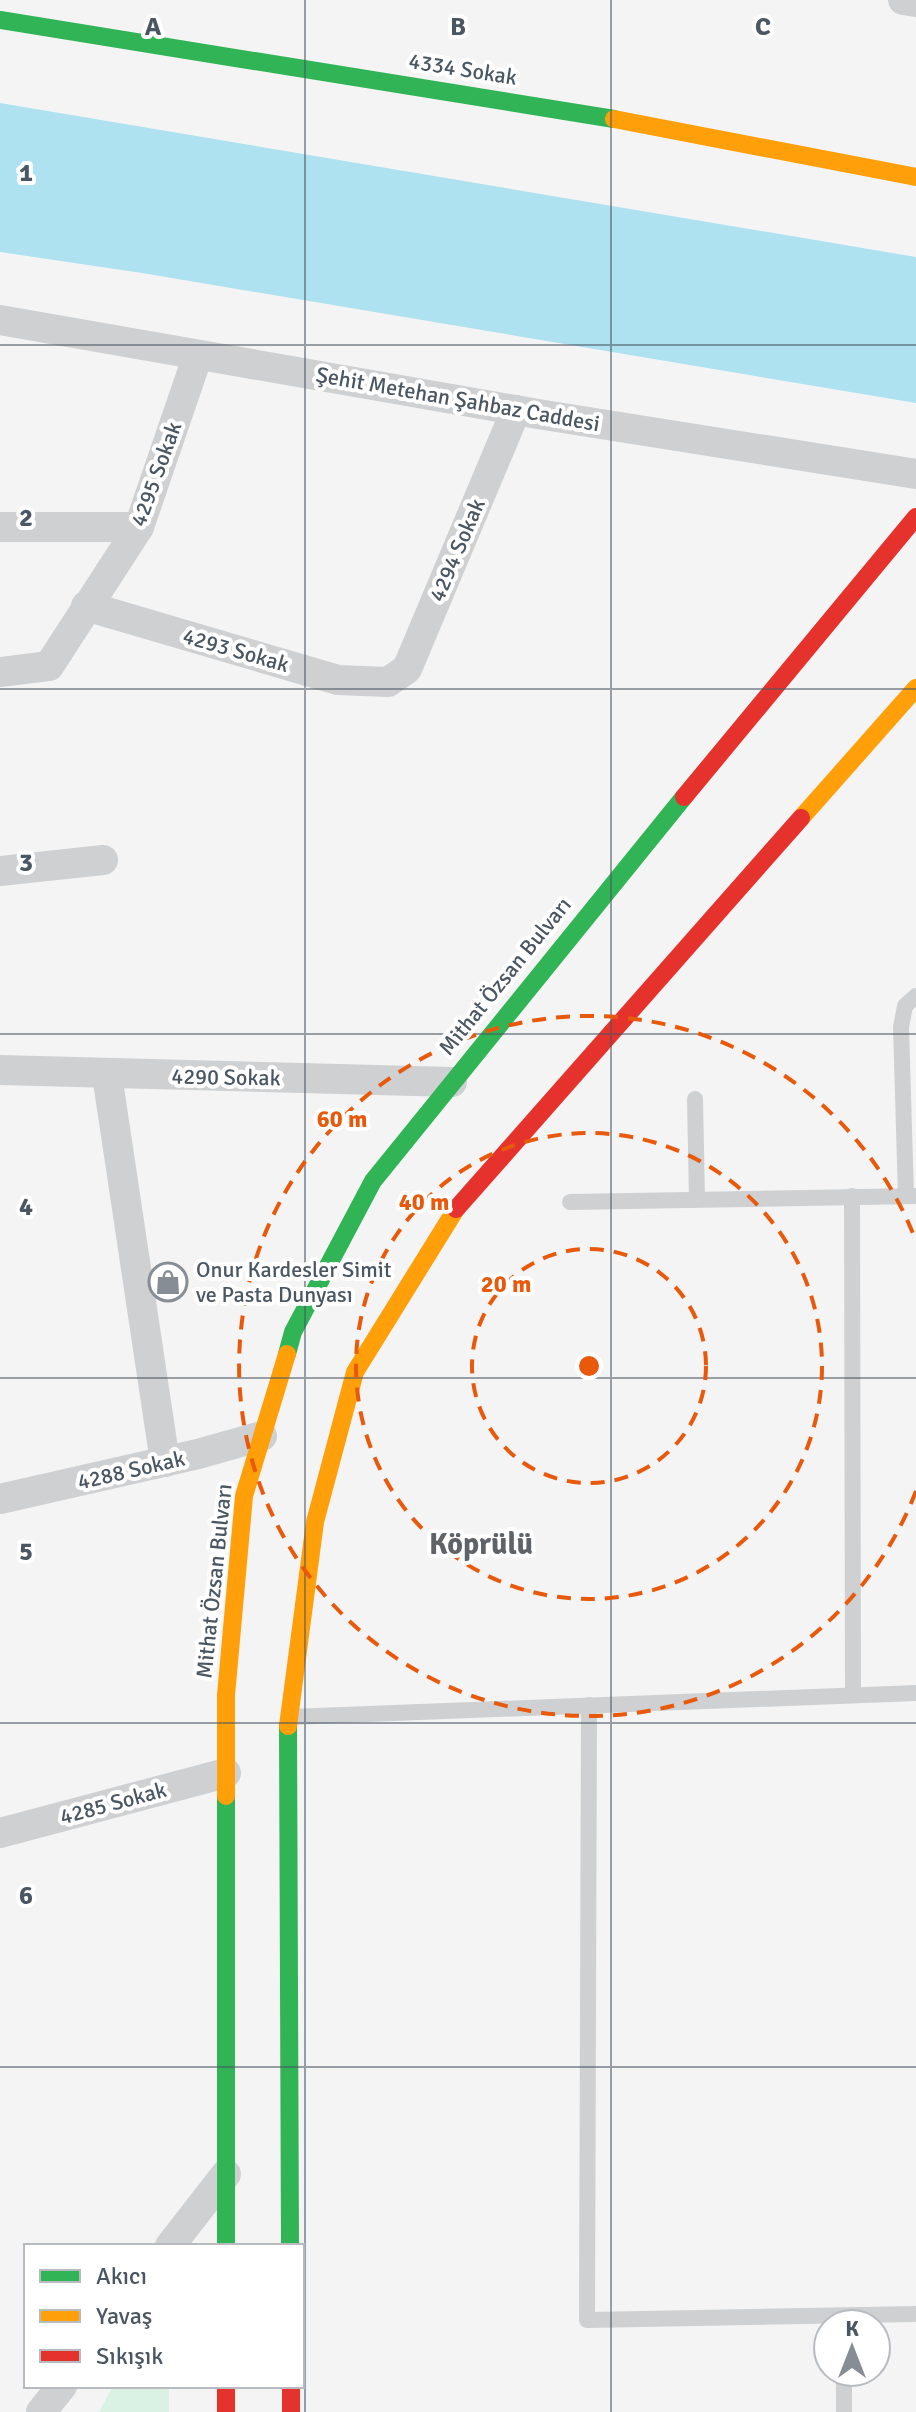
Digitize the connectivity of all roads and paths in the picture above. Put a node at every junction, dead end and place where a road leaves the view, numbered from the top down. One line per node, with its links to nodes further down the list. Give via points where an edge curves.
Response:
1 (903, 0): 2 (street)
2 (916, 2)
3 (0, 20): 4 (main road, 4334 Sokak, via 568,110)
4 (916, 177)
5 (0, 320): 6 (street, Şehit Metehan Şahbaz Caddesi)
6 (198, 355): 7 (street, Şehit Metehan Şahbaz Caddesi); 11 (street, 4295 Sokak)
7 (516, 410): 8 (street, Şehit Metehan Şahbaz Caddesi); 14 (street, 4294 Sokak, via 407,669)
8 (916, 474)
9 (916, 517): 23 (main road, Mithat Özsan Bulvarı)
10 (0, 527): 11 (street)
11 (139, 527): 12 (street, 4295 Sokak)
12 (86, 606): 13 (street, 4295 Sokak, via 49,666); 14 (street, 4293 Sokak, via 338,680)
13 (0, 672)
14 (388, 682)
15 (916, 688): 17 (main road)
16 (904, 730): 17 (main road)
17 (833, 782): 35 (main road, via 449,1217 355,1372 315,1522)
18 (103, 860): 19 (street)
19 (0, 871)
20 (916, 996): 26 (lane, via 905,1006 901,1027)
21 (0, 1070): 22 (street, 4290 Sokak)
22 (107, 1075): 23 (street, 4290 Sokak); 30 (street)
23 (452, 1082): 29 (main road, Mithat Özsan Bulvarı, via 373,1181 293,1332)
24 (695, 1099): 27 (lane)
25 (852, 1196): 26 (lane); 27 (lane); 33 (lane)
26 (911, 1196)
27 (697, 1199): 28 (lane)
28 (570, 1202)
29 (262, 1436): 30 (street, 4288 Sokak); 36 (main road, Mithat Özsan Bulvarı, via 244,1496 226,1695)
30 (165, 1462): 31 (street, 4288 Sokak)
31 (0, 1499)
32 (916, 1693): 33 (lane)
33 (853, 1694): 34 (lane)
34 (589, 1705): 35 (lane); 44 (lane, via 587,2320)
35 (288, 1717): 41 (main road)
36 (226, 1773): 37 (street, 4285 Sokak); 38 (main road, Mithat Özsan Bulvarı)
37 (0, 1833)
38 (226, 2174): 39 (street); 40 (main road, Mithat Özsan Bulvarı)
39 (172, 2244)
40 (226, 2244)
41 (290, 2244)
42 (916, 2314): 43 (lane)
43 (892, 2316)
44 (812, 2320)
45 (60, 2388): 49 (street)
46 (226, 2388): 50 (main road)
47 (291, 2388): 51 (main road)
48 (844, 2388): 52 (lane)
49 (41, 2412)
50 (226, 2412)
51 (291, 2412)
52 (844, 2412)

